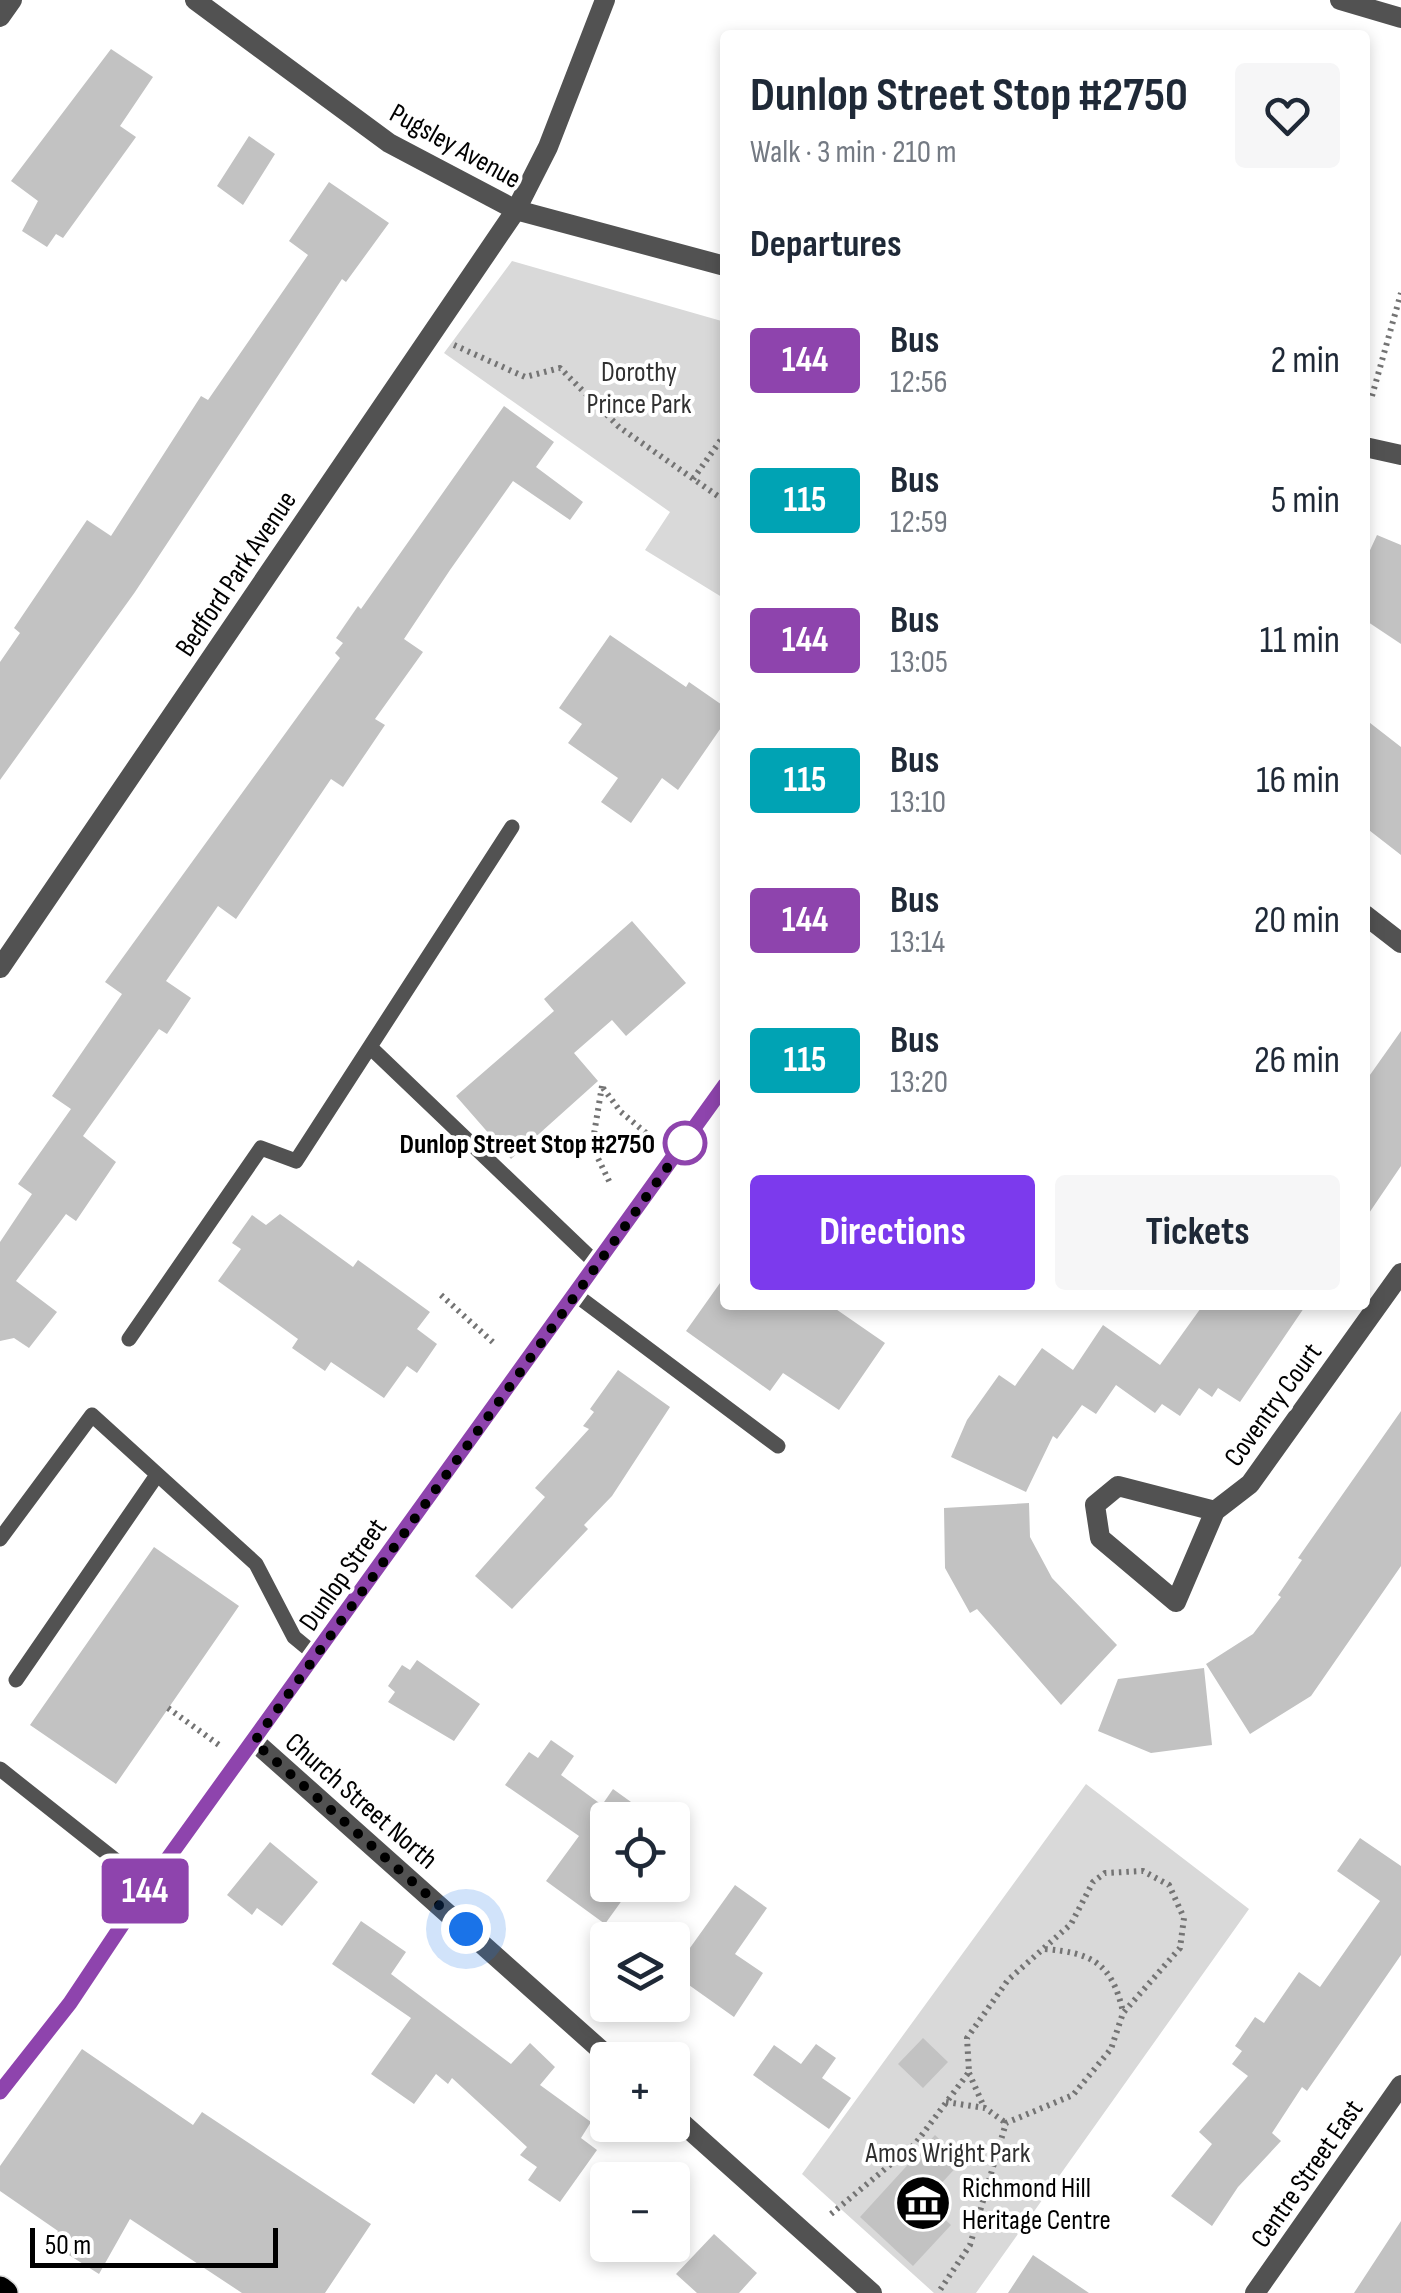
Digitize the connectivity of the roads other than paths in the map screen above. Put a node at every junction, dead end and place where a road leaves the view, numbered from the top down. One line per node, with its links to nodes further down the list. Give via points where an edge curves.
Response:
1 (12, 0): 5 (street)
2 (195, 0): 7 (street, Pugsley Avenue, via 389,143)
3 (605, 0): 7 (street, Bedford Park Avenue)
4 (1340, 0): 6 (street)
5 (0, 17)
6 (1401, 18)
7 (516, 210): 8 (street, Pugsley Avenue); 14 (street, Bedford Park Avenue)
8 (720, 265)
9 (1370, 447): 10 (street)
10 (1401, 455)
11 (512, 827): 15 (lane)
12 (1370, 920): 13 (street)
13 (1401, 943)
14 (0, 968)
15 (370, 1047): 17 (lane); 20 (lane, via 296,1161 261,1148)
16 (720, 1092): 17 (street, Dunlop Street)
17 (598, 1265): 19 (street, Dunlop Street)
18 (1401, 1273): 23 (street, Coventry Court, via 1250,1484)
19 (576, 1295): 21 (lane); 25 (street, Dunlop Street)
20 (129, 1340)
21 (778, 1446)
22 (158, 1475): 24 (lane, via 92,1416); 25 (lane, via 256,1564 294,1637); 26 (lane)
23 (1215, 1511): 23 (street, Coventry Court, via 1176,1602 1100,1538 1095,1505 1118,1486)
24 (0, 1540)
25 (317, 1656): 27 (street, Dunlop Street)
26 (16, 1680)
27 (254, 1742): 29 (street, Dunlop Street); 30 (street, Church Street North)
28 (0, 1769): 29 (lane)
29 (148, 1886): 32 (street, Dunlop Street)
30 (592, 2042)
31 (1401, 2085): 35 (street, Centre Street East)
32 (0, 2092)
33 (690, 2130): 34 (street)
34 (872, 2293)
35 (1256, 2293)

